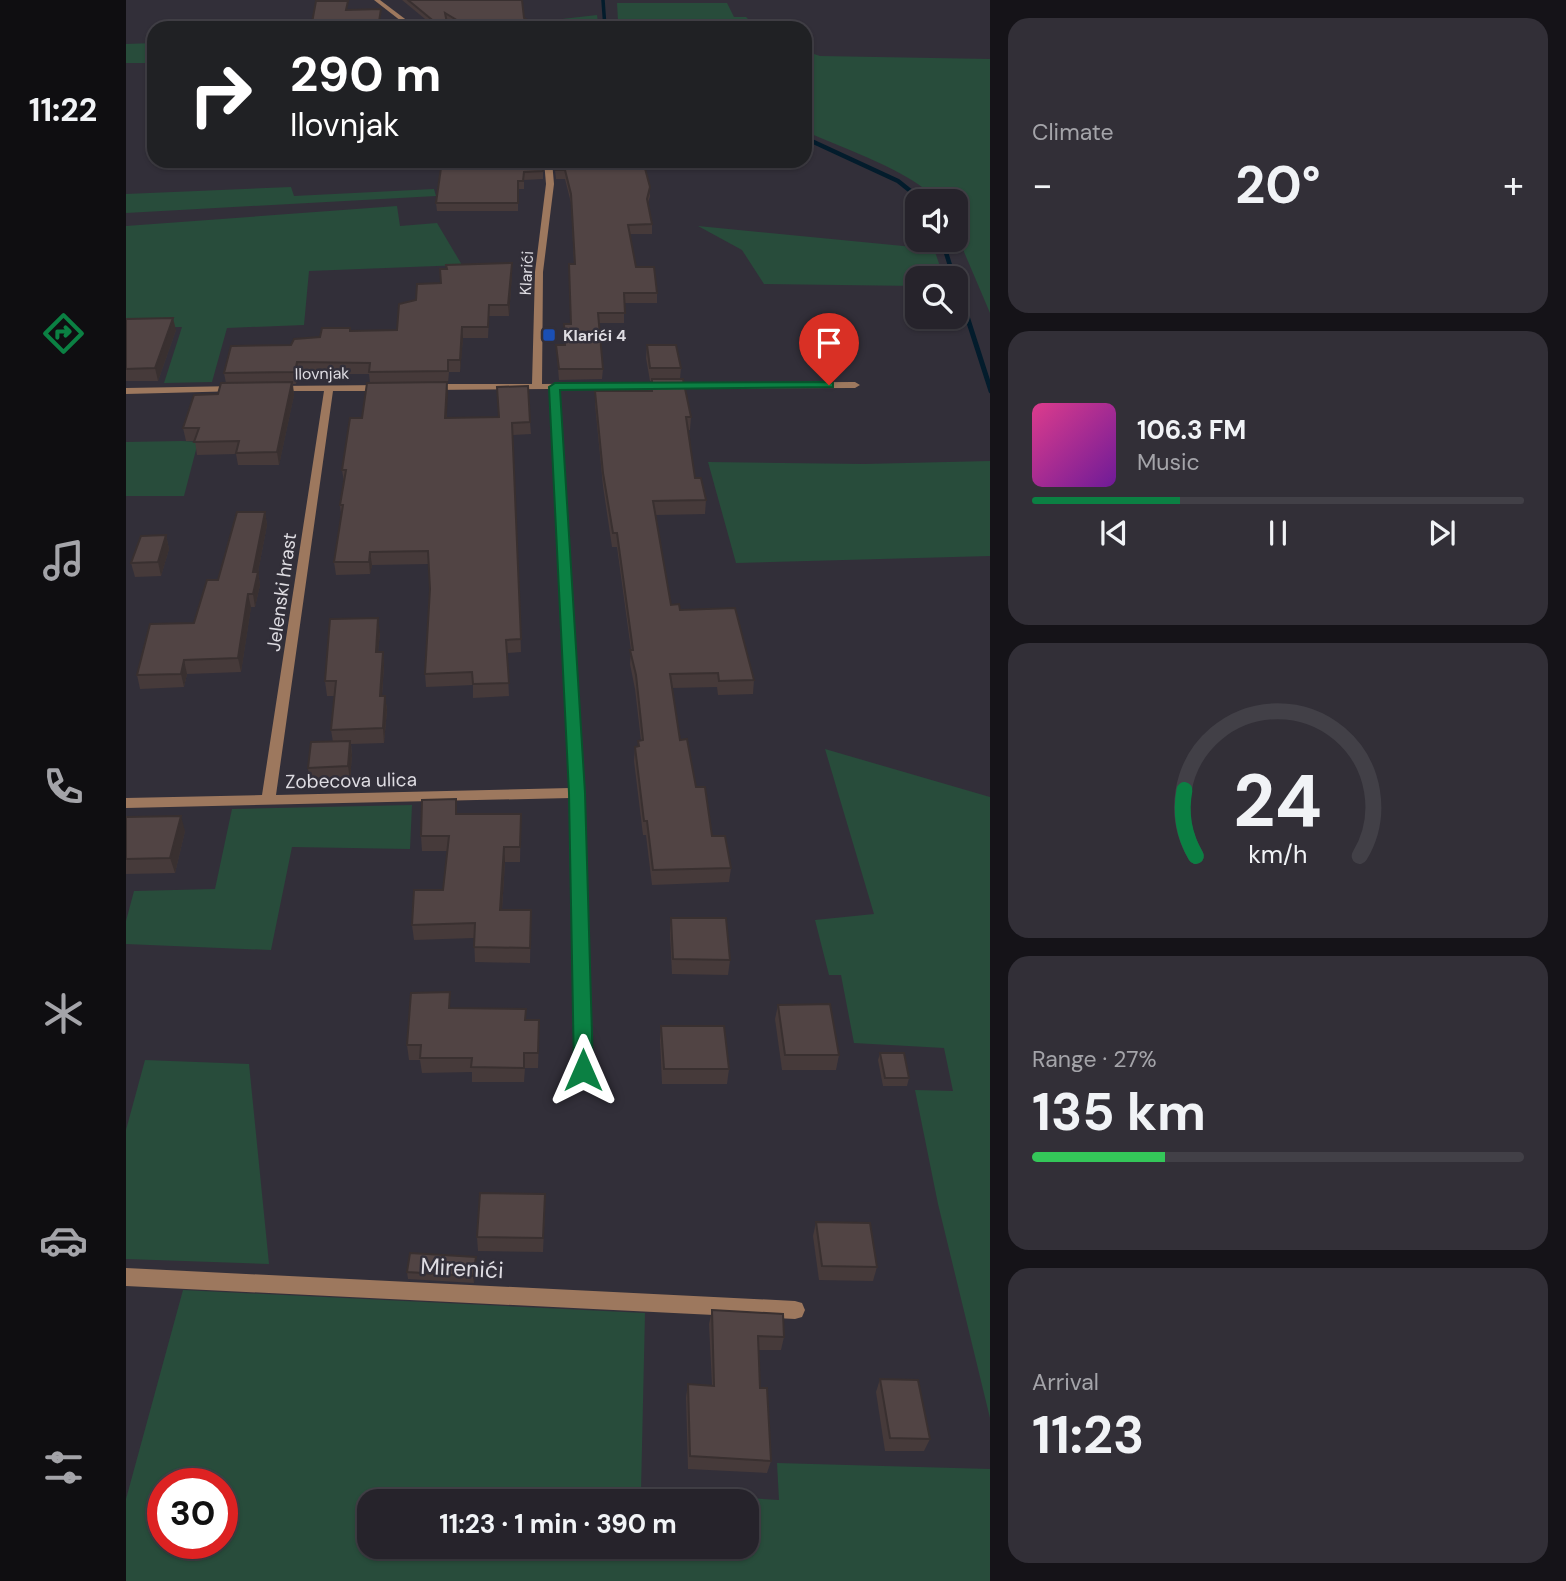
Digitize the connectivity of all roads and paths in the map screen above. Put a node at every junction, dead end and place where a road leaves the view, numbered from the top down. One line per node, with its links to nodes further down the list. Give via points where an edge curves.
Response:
1 (377, 0): 2 (street)
2 (405, 21)
3 (549, 168): 5 (street, Klarići, via 539,272)
4 (855, 385): 6 (street)
5 (537, 386): 6 (street); 9 (street)
6 (555, 387): 13 (street)
7 (329, 388): 8 (street, Ilovnjak); 11 (street, Ilovnjak); 14 (street, Jelenski hrast)
8 (398, 388)
9 (412, 388)
10 (248, 389): 12 (street)
11 (261, 389)
12 (126, 391)
13 (577, 793): 14 (street, Zobecova ulica); 16 (street)
14 (268, 801): 15 (street, Zobecova ulica)
15 (126, 803)
16 (583, 1070)
17 (126, 1277): 18 (street, Mirenići)
18 (795, 1310)

